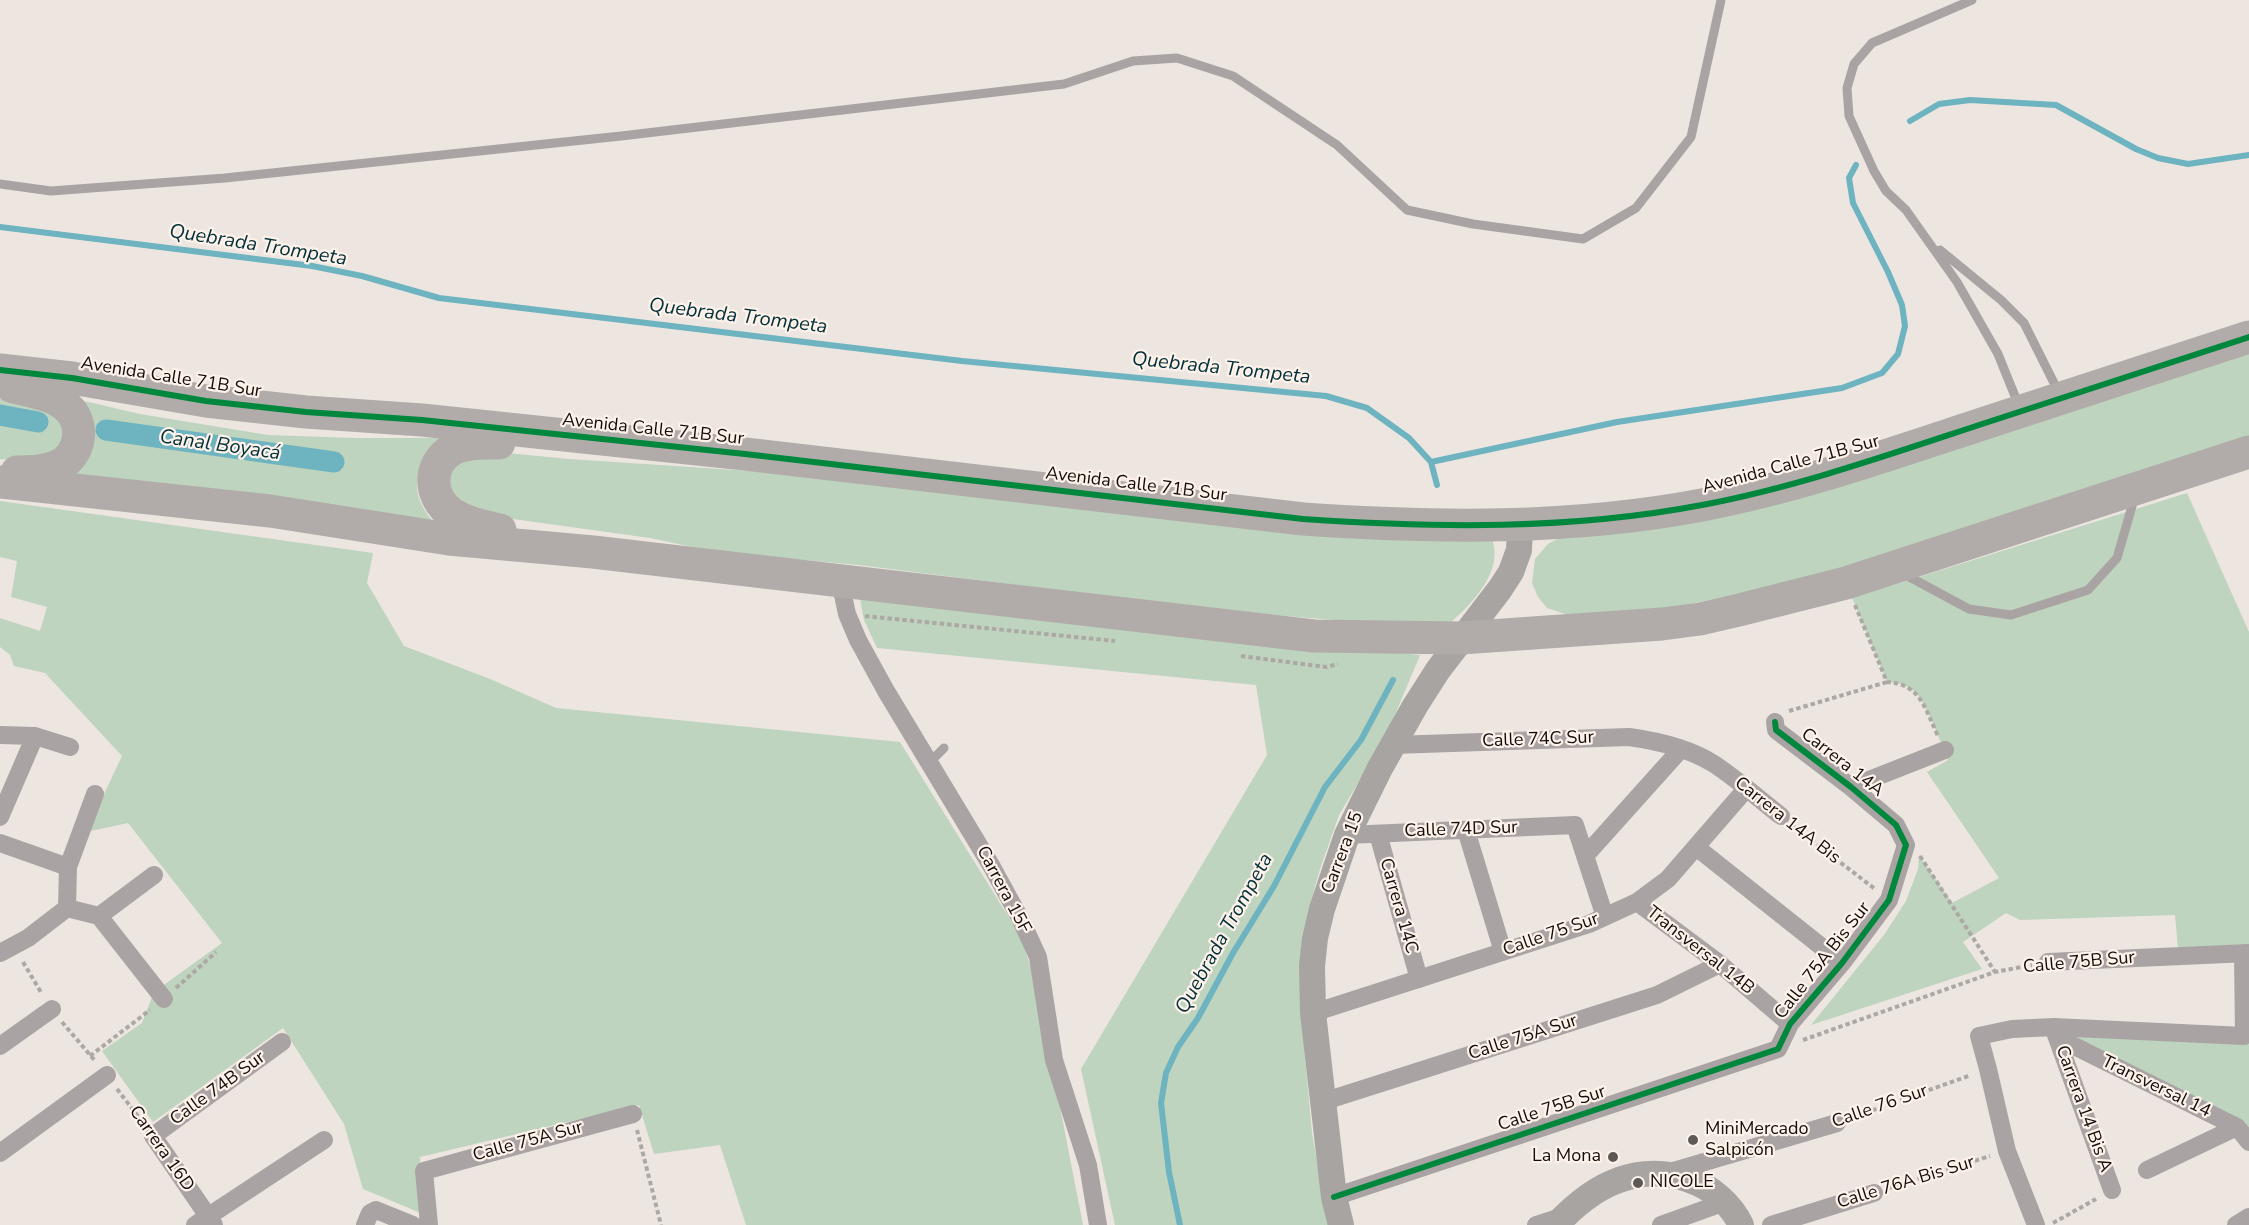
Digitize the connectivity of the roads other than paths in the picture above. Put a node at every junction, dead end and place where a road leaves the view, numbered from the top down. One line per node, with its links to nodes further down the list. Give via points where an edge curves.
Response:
1 (1721, 0): 3 (lane, via 1691,137 1636,208 1583,239 1473,224 1407,210 1337,145 1233,76 1177,58 1133,61 1064,84 586,140 190,181 51,191)
2 (1972, 0): 4 (lane, via 1872,43 1854,64 1847,88 1849,116 1874,171 1886,191)
3 (0, 184)
4 (1931, 243): 8 (lane, via 2024,323); 9 (lane, via 1998,354)
5 (2249, 337): 8 (highway, Avenida Calle 71B Sur)
6 (0, 370): 10 (highway, Avenida Calle 71B Sur, via 206,401)
7 (0, 383): 12 (highway, via 49,397 68,408 79,426 79,439 77,448 59,466 33,472)
8 (2061, 398): 9 (highway, Avenida Calle 71B Sur)
9 (2020, 411): 15 (highway, Avenida Calle 71B Sur, via 1831,473 1702,506 1617,518)
10 (624, 443): 15 (highway, Avenida Calle 71B Sur, via 1303,519 1416,525); 16 (highway, via 469,445 444,456 434,471 434,492 450,513 459,518)
11 (2249, 452): 14 (highway)
12 (0, 472)
13 (0, 482): 16 (highway, via 270,511 449,539)
14 (2137, 489): 17 (highway); 17 (lane, via 2117,558 2088,590 2077,594 2011,615 1969,609)
15 (1520, 524): 19 (street, Carrera 15, via 1519,550 1511,572)
16 (592, 552): 18 (highway)
17 (1892, 568): 19 (highway, via 1846,583 1690,620)
18 (840, 581): 19 (highway, via 1314,636); 28 (street, Carrera 15F, via 858,640)
19 (1461, 638): 23 (street, Carrera 15)
20 (1775, 722): 29 (street, Carrera 14A, via 1776,730)
21 (0, 735): 22 (street)
22 (35, 736): 24 (street); 33 (street)
23 (1393, 745): 26 (street, Calle 74C Sur, via 1629,737); 37 (street, Carrera 15)
24 (70, 747)
25 (944, 748): 28 (lane)
26 (1681, 749): 30 (street, Carrera 14A Bis, via 1713,764); 40 (street)
27 (1945, 750): 29 (street)
28 (930, 762): 84 (street, Carrera 15F, via 992,867 1038,957 1054,1060 1088,1165)
29 (1851, 787): 34 (street, Carrera 14A)
30 (1746, 789): 32 (street, Carrera 14A Bis); 39 (street, Calle 75 Sur)
31 (95, 794): 41 (street)
32 (1781, 816)
33 (0, 817)
34 (1896, 825): 51 (street, Calle 75A Bis Sur, via 1906,845 1889,900)
35 (1466, 830): 36 (street, Calle 74D Sur); 40 (street, Calle 74D Sur, via 1575,825); 47 (street)
36 (1378, 834): 37 (street, Calle 74D Sur); 53 (street, Carrera 14C)
37 (1347, 835): 56 (street, Carrera 15, via 1315,938)
38 (0, 843): 41 (street)
39 (1696, 847): 43 (street, Calle 75 Sur, via 1668,879); 51 (street)
40 (1585, 856): 46 (street)
41 (68, 867): 44 (street)
42 (154, 875): 45 (street)
43 (1637, 902): 46 (street, Calle 75 Sur); 52 (street, Transversal 14B)
44 (67, 908): 45 (street); 49 (street)
45 (99, 916): 54 (street)
46 (1605, 917): 47 (street, Calle 75 Sur)
47 (1503, 952): 53 (street, Calle 75 Sur)
48 (2246, 953): 50 (street, Calle 75B Sur); 59 (street)
49 (0, 954)
50 (2048, 962)
51 (1842, 963): 57 (street, Calle 75A Bis Sur)
52 (1720, 964): 57 (street, Transversal 14B); 64 (street, Calle 75A Sur, via 1657,995)
53 (1419, 978): 56 (street, Calle 75 Sur)
54 (164, 999)
55 (52, 1009): 61 (street)
56 (1313, 1013): 64 (street, Carrera 15)
57 (1790, 1024): 62 (street, Calle 75A Bis Sur)
58 (2056, 1033): 59 (street); 67 (street, Transversal 14); 74 (street, Carrera 14 Bis A); 90 (street, via 2012,1029 1978,1036 2007,1151)
59 (2247, 1036)
60 (282, 1042): 68 (street, Calle 74B Sur)
61 (0, 1046)
62 (1778, 1049): 76 (street, Calle 75B Sur)
63 (107, 1075): 71 (street)
64 (1322, 1102): 76 (street, Carrera 15)
65 (633, 1114): 83 (street, Calle 75A Sur, via 424,1171)
66 (1837, 1123): 73 (street, Calle 76 Sur)
67 (2237, 1127): 70 (street, Transversal 14); 72 (street)
68 (153, 1136): 81 (street, Carrera 16D)
69 (324, 1140): 81 (street)
70 (2249, 1142)
71 (0, 1152)
72 (2147, 1170)
73 (1665, 1173): 77 (street, via 1698,1183); 80 (street, Calle 76 Sur, via 1619,1180 1599,1190)
74 (2112, 1190)
75 (1874, 1193): 89 (street, Calle 76A Bis Sur)
76 (1334, 1197): 85 (street, Carrera 15)
77 (1725, 1202): 87 (street); 88 (street)
78 (2249, 1217): 91 (street)
79 (369, 1218): 82 (street, via 376,1209)
80 (1560, 1221): 86 (street, Calle 76 Sur)
81 (205, 1222)
82 (413, 1225)
83 (429, 1225)
84 (1098, 1225)
85 (1341, 1225)
86 (1536, 1225)
87 (1661, 1225)
88 (1741, 1225)
89 (1771, 1225)
90 (2036, 1225)
91 (2236, 1225)

